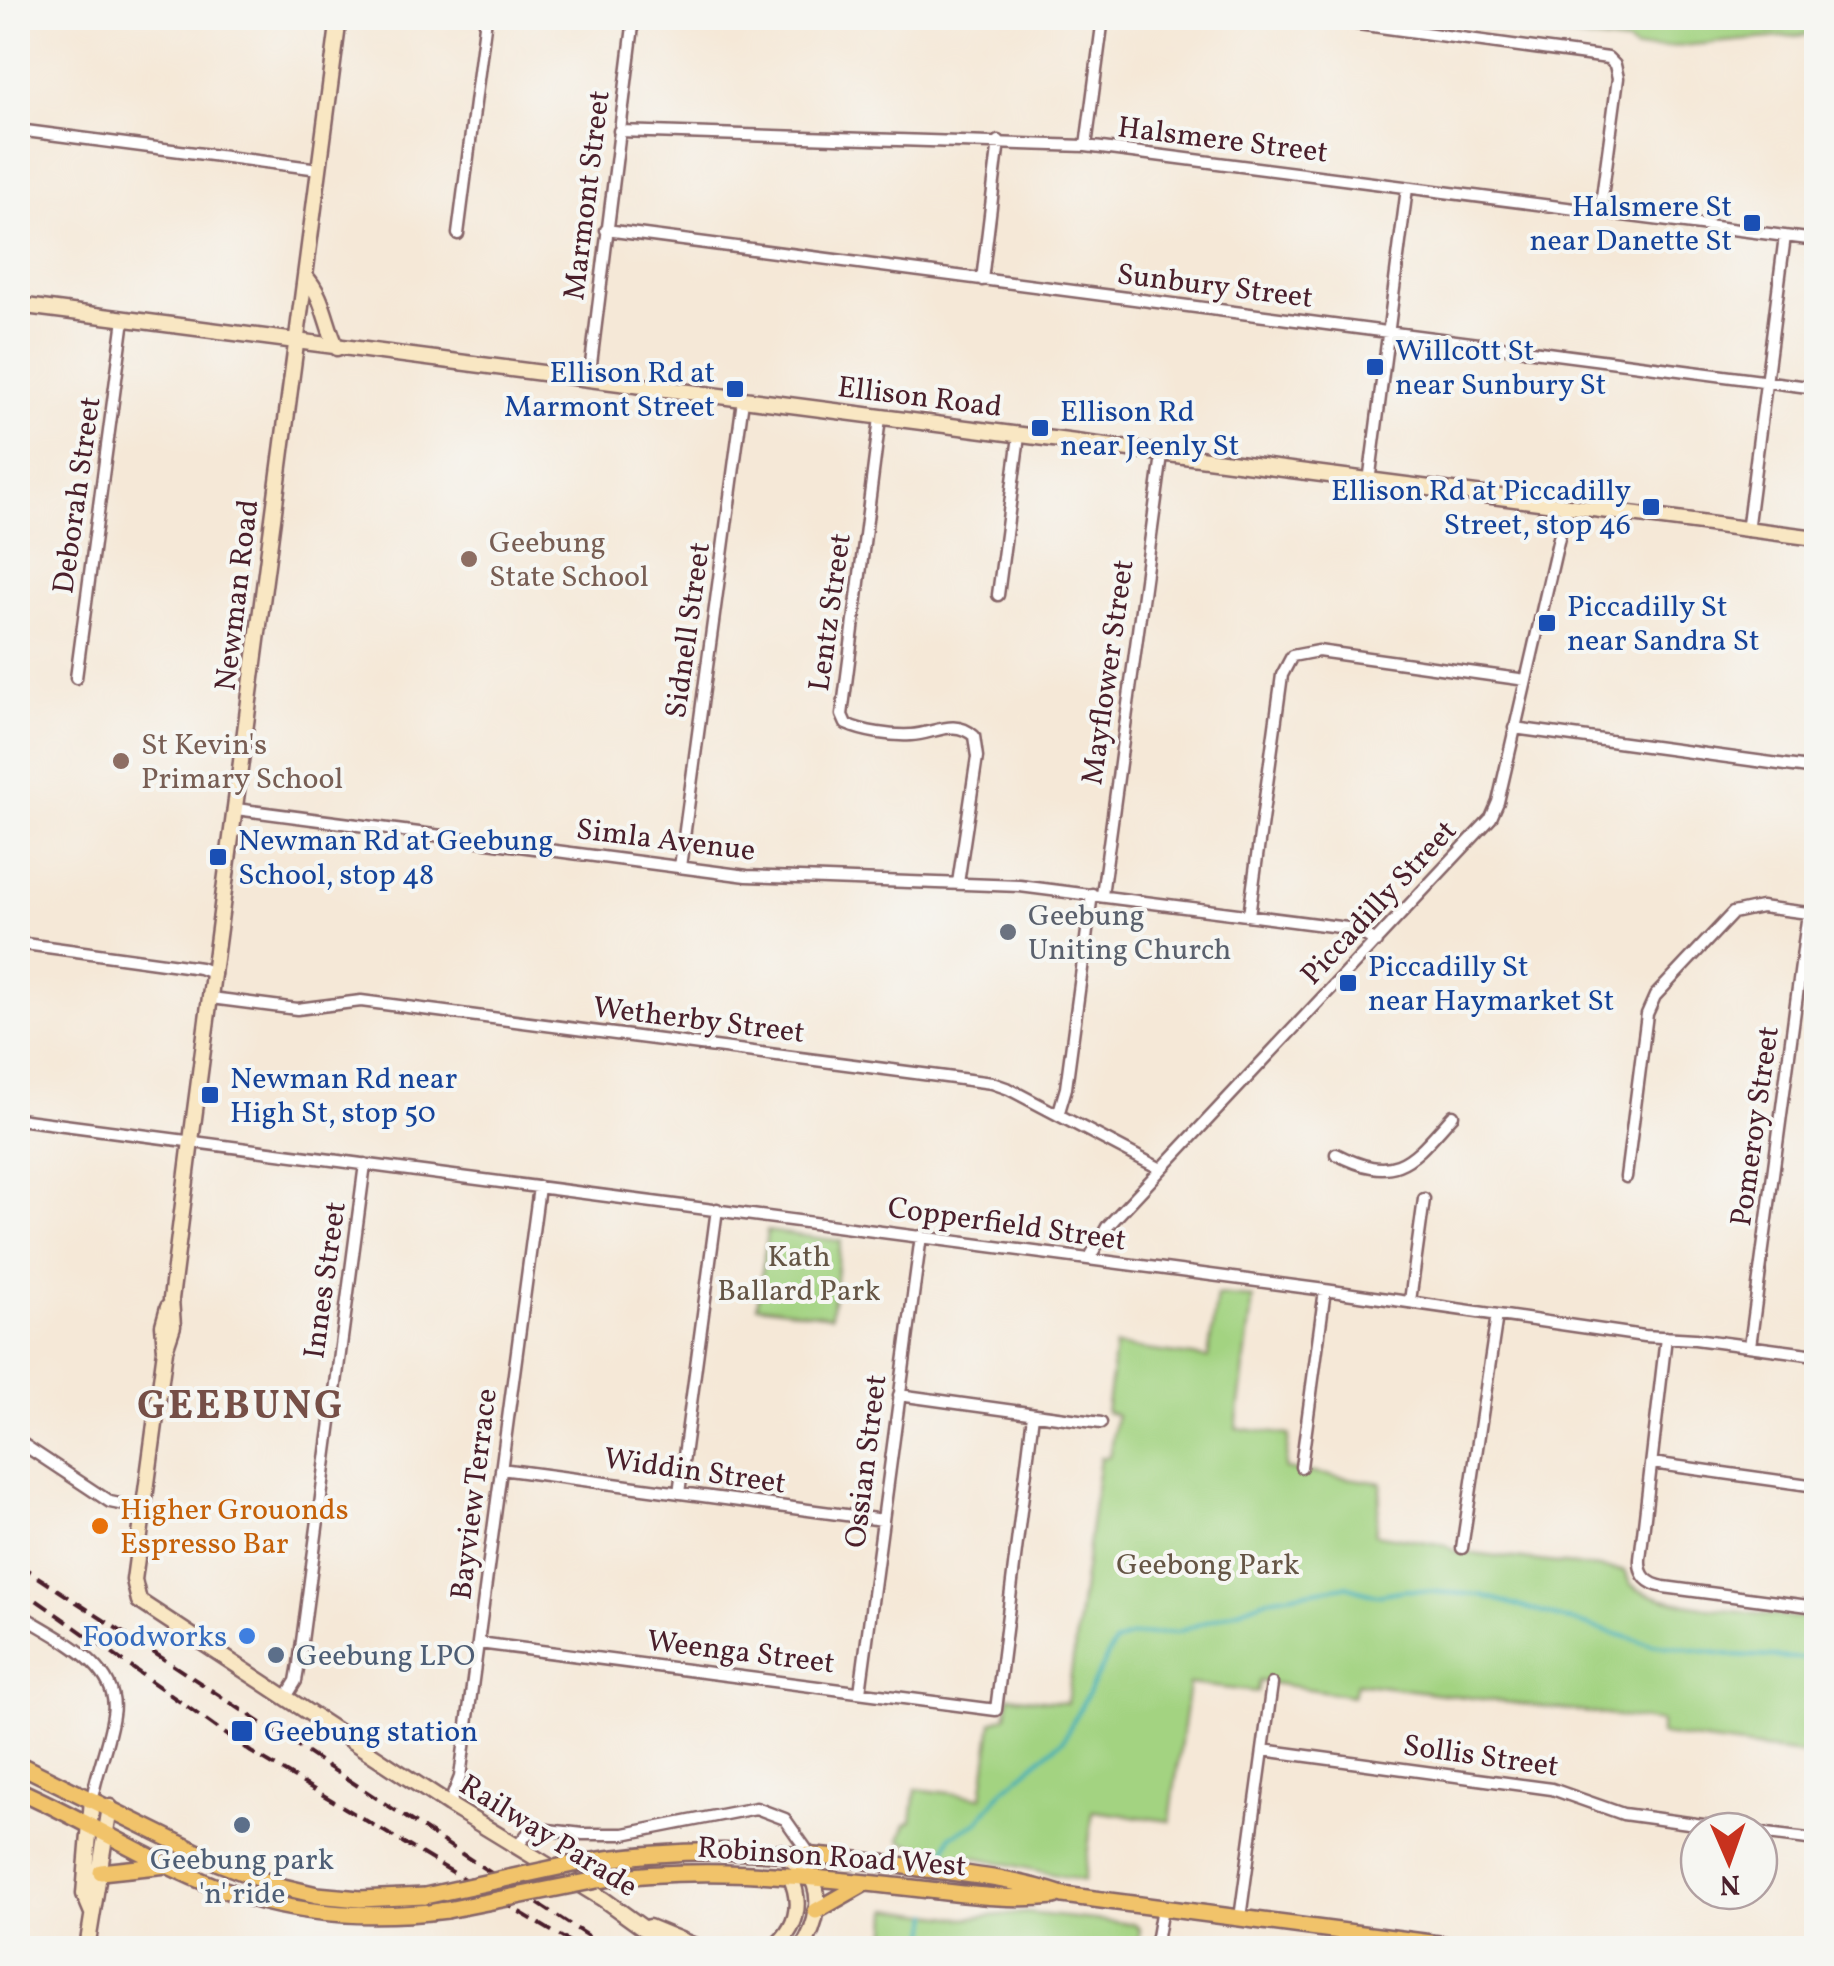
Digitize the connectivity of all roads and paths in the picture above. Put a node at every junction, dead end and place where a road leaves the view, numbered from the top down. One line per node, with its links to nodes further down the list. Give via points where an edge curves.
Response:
1 (339, 18): 10 (main road, Newman Road)
2 (486, 18): 14 (street)
3 (634, 18): 7 (street, Marmont Street)
4 (1103, 18): 9 (street)
5 (1314, 18): 12 (street, via 1613,61 1618,78)
6 (18, 130): 10 (street)
7 (619, 131): 8 (street, Halsmere Street); 13 (street, Marmont Street)
8 (999, 141): 9 (street, Halsmere Street); 18 (street)
9 (1086, 146): 11 (street, Halsmere Street)
10 (319, 169): 17 (main road, Newman Road)
11 (1407, 188): 12 (street, Halsmere Street); 21 (street)
12 (1600, 212): 15 (street, Halsmere Street)
13 (606, 230): 18 (street, Sunbury Street); 24 (street, Marmont Street)
14 (458, 234)
15 (1784, 236): 16 (street, Halsmere Street); 25 (street)
16 (1816, 240)
17 (305, 276): 22 (main road, Newman Road); 23 (main road, via 320,291)
18 (982, 280): 21 (street, Sunbury Street)
19 (18, 305): 20 (main road, Ellison Road)
20 (124, 319): 22 (main road, Ellison Road); 38 (street, Deborah Street)
21 (1388, 332): 25 (street, Sunbury Street); 31 (street)
22 (296, 342): 23 (main road, Ellison Road); 42 (main road, Newman Road)
23 (338, 348): 24 (main road, Ellison Road)
24 (589, 380): 27 (main road, Ellison Road)
25 (1766, 382): 26 (street, Sunbury Street); 33 (street)
26 (1816, 388)
27 (743, 400): 28 (main road, Ellison Road); 43 (street, Sidnell Street)
28 (880, 418): 29 (main road, Ellison Road); 44 (street, Lentz Street, via 843,720 905,735 959,726 974,736 978,749)
29 (1019, 436): 30 (main road, Ellison Road); 35 (street)
30 (1162, 455): 31 (main road, Ellison Road); 45 (street, Mayflower Street)
31 (1369, 482): 32 (main road, Ellison Road)
32 (1566, 507): 33 (main road, Ellison Road); 39 (street, Piccadilly Street)
33 (1746, 531): 34 (main road, Ellison Road)
34 (1816, 538)
35 (998, 595)
36 (1284, 645): 37 (street)
37 (1292, 656): 39 (street, via 1318,652); 47 (street, via 1282,675)
38 (76, 678)
39 (1526, 680): 40 (street, Piccadilly Street)
40 (1514, 728): 41 (street); 48 (street, Piccadilly Street, via 1491,818)
41 (1816, 769)
42 (236, 809): 43 (street, Simla Avenue); 50 (main road, Newman Road)
43 (680, 867): 44 (street, Simla Avenue)
44 (958, 883): 45 (street, Simla Avenue)
45 (1097, 895): 47 (street, Simla Avenue); 52 (street, Mayflower Street)
46 (1812, 913): 60 (street, via 1761,907 1733,912 1654,996); 70 (street, Pomeroy Street)
47 (1249, 915): 48 (street, Simla Avenue, via 1355,929)
48 (1376, 942): 59 (street, Piccadilly Street)
49 (18, 943): 50 (street)
50 (215, 974): 51 (main road, Newman Road)
51 (210, 998): 52 (street, Wetherby Street, via 297,1009 361,1000 992,1083); 56 (main road, Newman Road)
52 (1058, 1115): 59 (street, Wetherby Street)
53 (1453, 1116): 57 (street, via 1400,1167)
54 (18, 1119): 55 (street); 56 (street, Copperfield Street)
55 (18, 1134)
56 (191, 1141): 58 (street, Copperfield Street); 81 (main road, Newman Road)
57 (1336, 1154)
58 (365, 1164): 61 (street, Copperfield Street); 90 (street, Innes Street, via 299,1664)
59 (1160, 1169): 65 (street, Piccadilly Street, via 1107,1227)
60 (1626, 1177)
61 (539, 1187): 63 (street, Copperfield Street); 78 (street, Bayview Terrace)
62 (1424, 1199): 67 (street)
63 (717, 1209): 64 (street, Copperfield Street); 80 (street)
64 (921, 1236): 65 (street, Copperfield Street); 72 (street, Ossian Street)
65 (1089, 1260): 66 (street, Copperfield Street)
66 (1325, 1290): 67 (street, Copperfield Street); 77 (street)
67 (1410, 1302): 68 (street, Copperfield Street)
68 (1497, 1315): 69 (street, Copperfield Street); 83 (street)
69 (1666, 1337): 70 (street, Copperfield Street); 76 (street)
70 (1750, 1346): 71 (street, Copperfield Street)
71 (1816, 1355)
72 (899, 1395): 73 (street); 82 (street, Ossian Street)
73 (1034, 1415): 74 (street); 89 (street, Weenga Street, via 996,1710)
74 (1100, 1423)
75 (18, 1441): 81 (street, via 110,1502)
76 (1652, 1463): 79 (street); 85 (street, via 1640,1559 1644,1578 1664,1587)
77 (1301, 1467)
78 (501, 1469): 80 (street, Widdin Street); 87 (street, Bayview Terrace)
79 (1816, 1486)
80 (679, 1493): 82 (street, Widdin Street)
81 (144, 1509): 84 (main road, Newman Road)
82 (882, 1520): 89 (street, Ossian Street)
83 (1462, 1548)
84 (136, 1596): 90 (main road, Railway Parade)
85 (1816, 1607)
86 (18, 1613): 94 (street, via 86,1658 111,1684 114,1714)
87 (479, 1643): 89 (street, Weenga Street); 95 (street, Bayview Terrace, via 460,1776)
88 (1272, 1684): 91 (street)
89 (860, 1692)
90 (286, 1697): 95 (main road, Railway Parade)
91 (1264, 1750): 97 (street, Sollis Street, via 1552,1789 1623,1814); 114 (street)
92 (18, 1764): 94 (main road, Robinson Road West)
93 (18, 1790): 98 (main road, Robinson Road West)
94 (92, 1798): 96 (main road, Robinson Road West); 98 (main road)
95 (449, 1805): 102 (main road, Railway Parade)
96 (110, 1808): 99 (main road); 103 (main road, Robinson Road West, bridge, via 219,1863 294,1890 360,1900 425,1896 573,1864 686,1850)
97 (1679, 1822)
98 (89, 1825): 99 (main road, Robinson Road West); 113 (main road, via 84,1894)
99 (106, 1834): 105 (main road, Robinson Road West); 106 (main road)
100 (1779, 1835): 101 (street)
101 (1816, 1840)
102 (518, 1845): 104 (street, Robinson Road West, via 539,1829 634,1832 756,1808 785,1819); 115 (main road, Railway Parade)
103 (780, 1851): 104 (main road, Robinson Road West); 108 (main road)
104 (809, 1853): 110 (main road, Robinson Road West, via 967,1874)
105 (167, 1864): 106 (main road); 107 (main road, Robinson Road West, bridge, via 241,1896 374,1916 447,1910 597,1880 698,1872)
106 (101, 1872): 113 (main road)
107 (790, 1876): 108 (main road, Robinson Road West); 119 (main road, via 796,1914)
108 (810, 1877): 109 (main road, Robinson Road West); 112 (main road)
109 (865, 1882): 110 (main road, Robinson Road West); 112 (main road)
110 (1063, 1895): 111 (main road, Robinson Road West)
111 (1162, 1908): 114 (main road, Robinson Road West); 121 (street)
112 (816, 1911): 120 (main road)
113 (92, 1914): 116 (main road)
114 (1240, 1918): 122 (main road, Robinson Road West)
115 (635, 1921): 117 (main road, Railway Parade); 118 (main road, Railway Parade)
116 (87, 1948)
117 (671, 1948)
118 (700, 1948)
119 (775, 1948)
120 (802, 1948)
121 (1156, 1948)
122 (1470, 1948)

